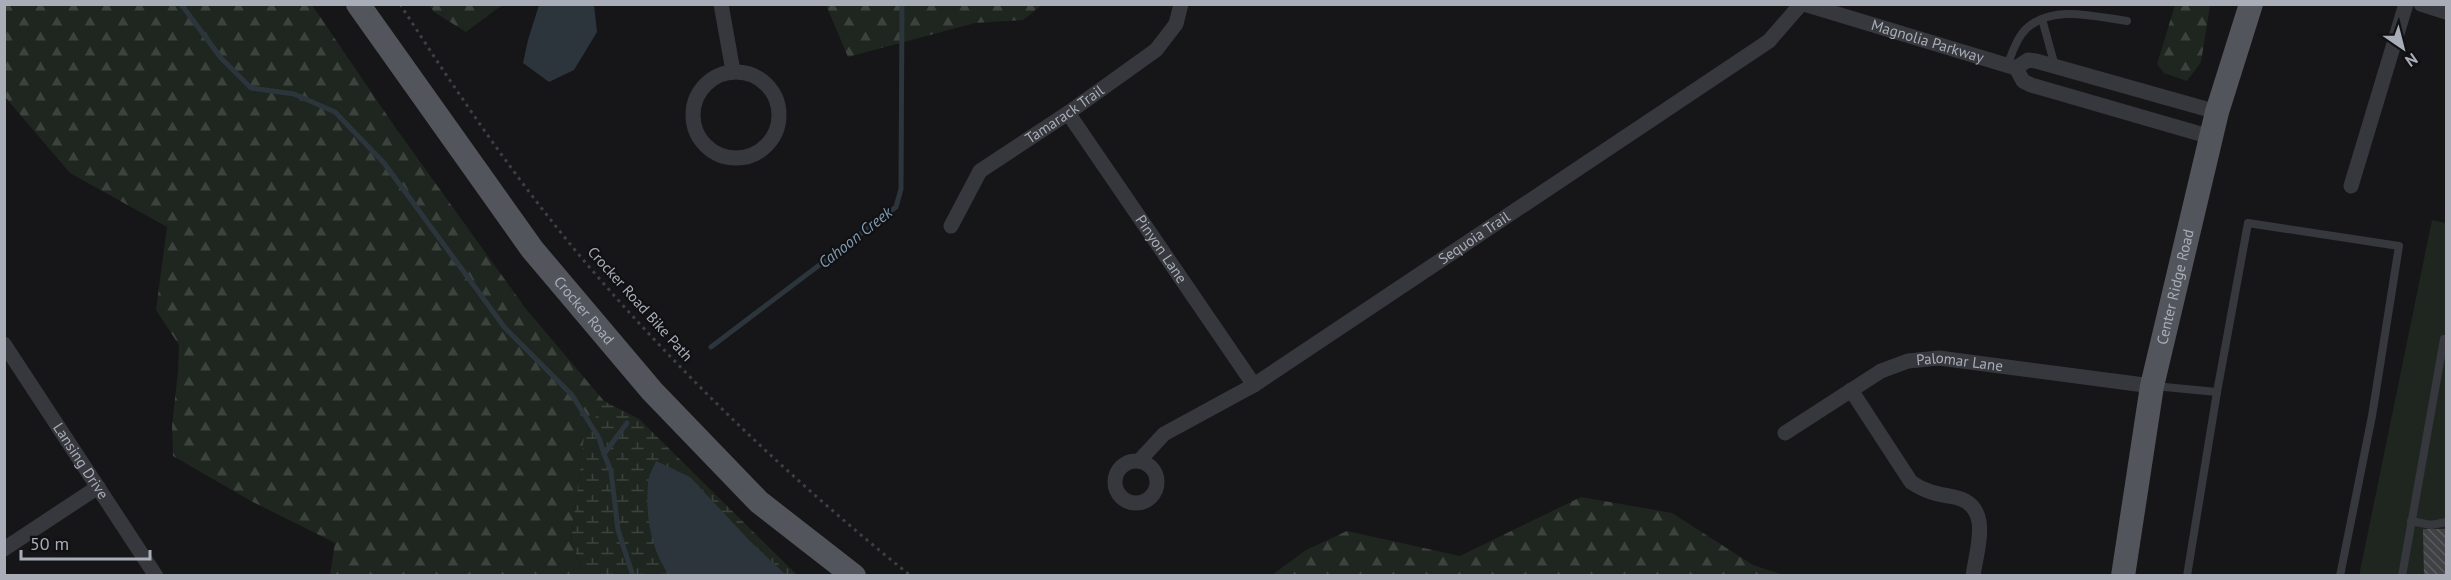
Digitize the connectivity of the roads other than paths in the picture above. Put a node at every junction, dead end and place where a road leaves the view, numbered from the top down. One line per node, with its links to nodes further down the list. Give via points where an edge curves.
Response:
1 (358, 4): 32 (main road, Crocker Road, via 532,249 652,392 759,502)
2 (721, 4): 13 (street)
3 (1181, 4): 15 (street, Tamarack Trail, via 1176,24 1156,50)
4 (1803, 4): 11 (street, Magnolia Parkway); 21 (street, Sequoia Trail, via 1769,41)
5 (2251, 4): 14 (main road, Center Ridge Road)
6 (2406, 4): 17 (street)
7 (2421, 4): 8 (street)
8 (2446, 12)
9 (2042, 19): 10 (lane, via 2067,13); 11 (lane, via 2021,36); 12 (lane)
10 (2127, 21)
11 (2012, 66): 12 (street, Magnolia Parkway, via 2028,60); 16 (street, Magnolia Parkway, via 2031,85)
12 (2055, 66): 14 (street, Magnolia Parkway)
13 (733, 71): 13 (street, via 719,74 699,92 693,105 693,119 704,144 722,156 742,158 768,145 780,118 772,89 748,72)
14 (2217, 112): 16 (main road, Center Ridge Road)
15 (1068, 113): 18 (street, Tamarack Trail, via 980,171); 21 (street, Pinyon Lane)
16 (2211, 137): 22 (main road, Center Ridge Road)
17 (2351, 186)
18 (951, 226)
19 (2444, 339): 28 (lane)
20 (4, 345): 27 (street, Lansing Drive)
21 (1254, 385): 26 (street, Sequoia Trail, via 1164,434)
22 (2152, 386): 23 (street, Palomar Lane, via 1923,358 1895,364); 24 (lane); 34 (main road, Center Ridge Road)
23 (1851, 390): 25 (street, Palomar Lane); 33 (street, via 1911,482 1925,492 1973,505 1980,519)
24 (2217, 392): 35 (lane); 36 (lane, via 2248,224 2399,246 2372,416)
25 (1785, 433)
26 (1139, 461)
27 (99, 487): 30 (street); 31 (street, Lansing Drive)
28 (2411, 521): 29 (lane, via 2431,525); 37 (lane)
29 (2446, 522)
30 (4, 549)
31 (156, 576)
32 (854, 576)
33 (1973, 576)
34 (2123, 576)
35 (2187, 576)
36 (2340, 576)
37 (2402, 576)

